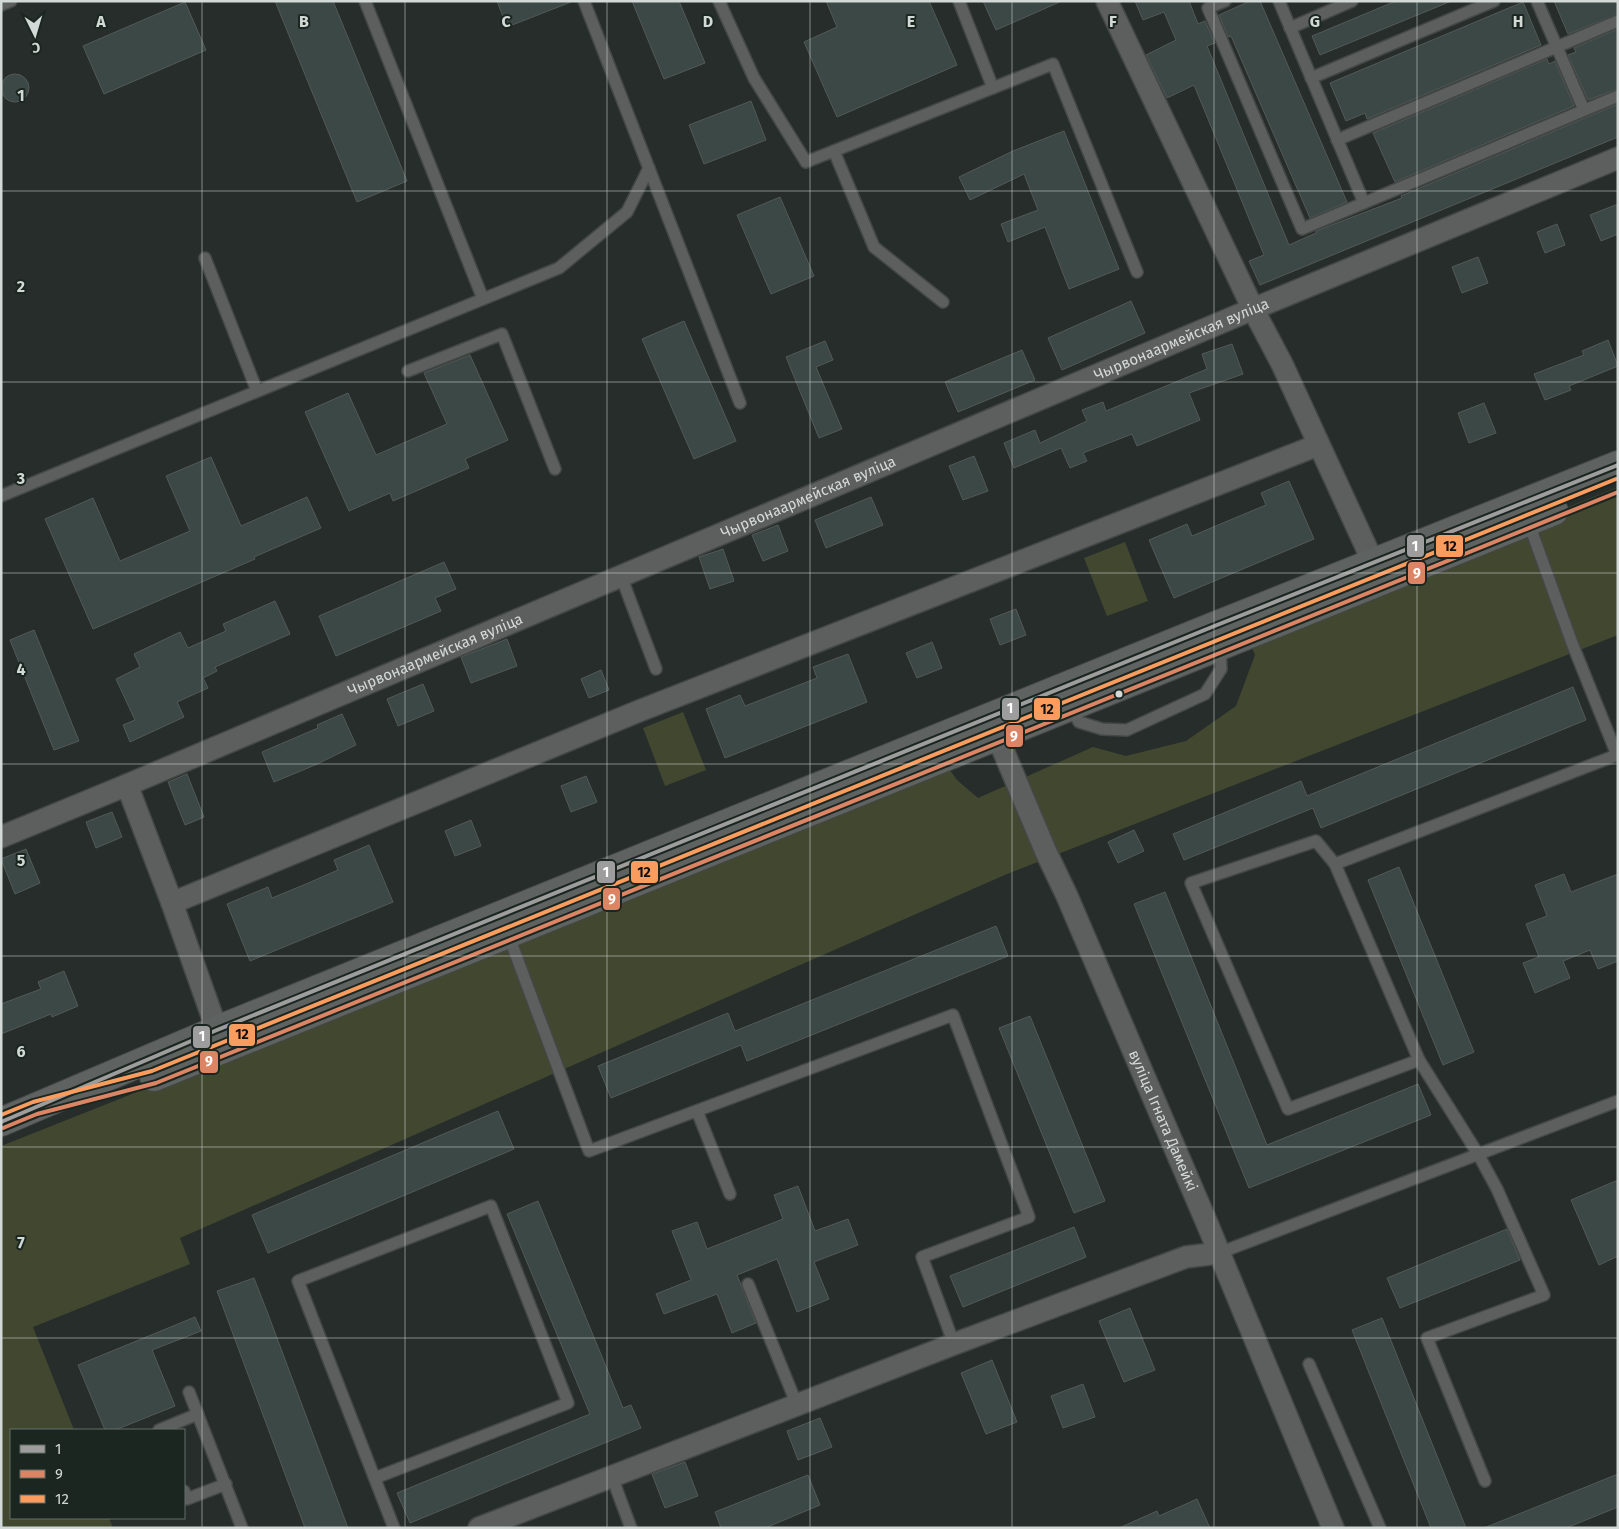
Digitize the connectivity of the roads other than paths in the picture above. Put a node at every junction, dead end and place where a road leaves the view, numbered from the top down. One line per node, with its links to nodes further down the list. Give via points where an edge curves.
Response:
1 (11, 1): 12 (lane)
2 (365, 1): 27 (lane)
3 (584, 1): 23 (lane)
4 (719, 1): 21 (lane, via 754,78 806,162)
5 (959, 1): 17 (lane)
6 (1107, 1): 29 (street)
7 (1225, 1): 24 (lane, via 1208,8 1302,229)
8 (1279, 1): 14 (lane)
9 (1352, 1): 14 (lane)
10 (1494, 1): 16 (lane)
11 (1537, 1): 15 (lane)
12 (1, 5)
13 (1618, 21): 15 (lane)
14 (1290, 28): 16 (lane)
15 (1557, 47): 19 (lane); 20 (lane)
16 (1311, 78): 20 (lane)
17 (993, 88): 21 (lane); 26 (lane, via 1053,64)
18 (1618, 96): 19 (lane)
19 (1584, 110): 24 (lane)
20 (1337, 140): 24 (lane)
21 (834, 151): 28 (lane, via 874,247)
22 (1618, 158): 29 (street, Чырвонаармейская вуліца)
23 (649, 168): 27 (lane, via 627,212 559,268); 32 (lane)
24 (1364, 203)
25 (205, 258): 31 (lane)
26 (1137, 272)
27 (483, 299): 31 (lane)
28 (944, 302)
29 (1253, 309): 33 (street); 40 (street, Чырвонаармейская вуліца)
30 (408, 371): 35 (lane, via 502,334)
31 (258, 391): 37 (lane)
32 (740, 403)
33 (1318, 445): 39 (street); 48 (street, via 639,711)
34 (1618, 465): 39 (main road)
35 (555, 469)
36 (1618, 485): 38 (main road)
37 (1, 496)
38 (1528, 521): 41 (main road); 47 (lane, via 1616,755)
39 (1373, 562): 43 (main road)
40 (621, 576): 42 (lane); 45 (street, Чырвонаармейская вуліца)
41 (1220, 646): 43 (main road); 43 (lane, via 1221,669 1206,694 1128,730 1102,729 1079,722)
42 (656, 669)
43 (1065, 697): 44 (main road)
44 (993, 726): 49 (main road); 50 (main road); 58 (street, вуліца Ігната Дамейкі)
45 (127, 785): 46 (street, Чырвонаармейская вуліца); 48 (street)
46 (1, 837)
47 (1335, 864): 51 (lane); 51 (lane, via 1316,842 1191,883 1288,1108)
48 (172, 903): 50 (street)
49 (508, 934): 53 (main road, via 154,1077); 54 (lane, via 590,1151)
50 (217, 1030): 53 (main road)
51 (1420, 1060): 56 (lane)
52 (1618, 1101): 56 (lane)
53 (34, 1108): 55 (main road)
54 (697, 1111): 57 (lane); 60 (lane, via 953,1015 1029,1217 922,1257)
55 (1, 1122)
56 (1478, 1154): 58 (lane); 68 (lane, via 1544,1295 1427,1338)
57 (730, 1194)
58 (1219, 1253): 60 (street, via 1186,1257); 75 (street, вуліца Ігната Дамейкі)
59 (748, 1284): 63 (lane)
60 (954, 1344): 63 (street)
61 (1309, 1364): 76 (lane)
62 (189, 1392): 64 (lane)
63 (797, 1405): 66 (street)
64 (198, 1414): 65 (lane); 69 (lane)
65 (161, 1429)
66 (612, 1477): 73 (street); 74 (lane)
67 (375, 1478): 67 (lane, via 298,1281 491,1206 568,1403); 72 (lane)
68 (1485, 1481)
69 (226, 1484): 70 (lane, via 187,1499); 71 (lane)
70 (185, 1494)
71 (242, 1528)
72 (394, 1528)
73 (479, 1528)
74 (631, 1528)
75 (1333, 1528)
76 (1380, 1528)

